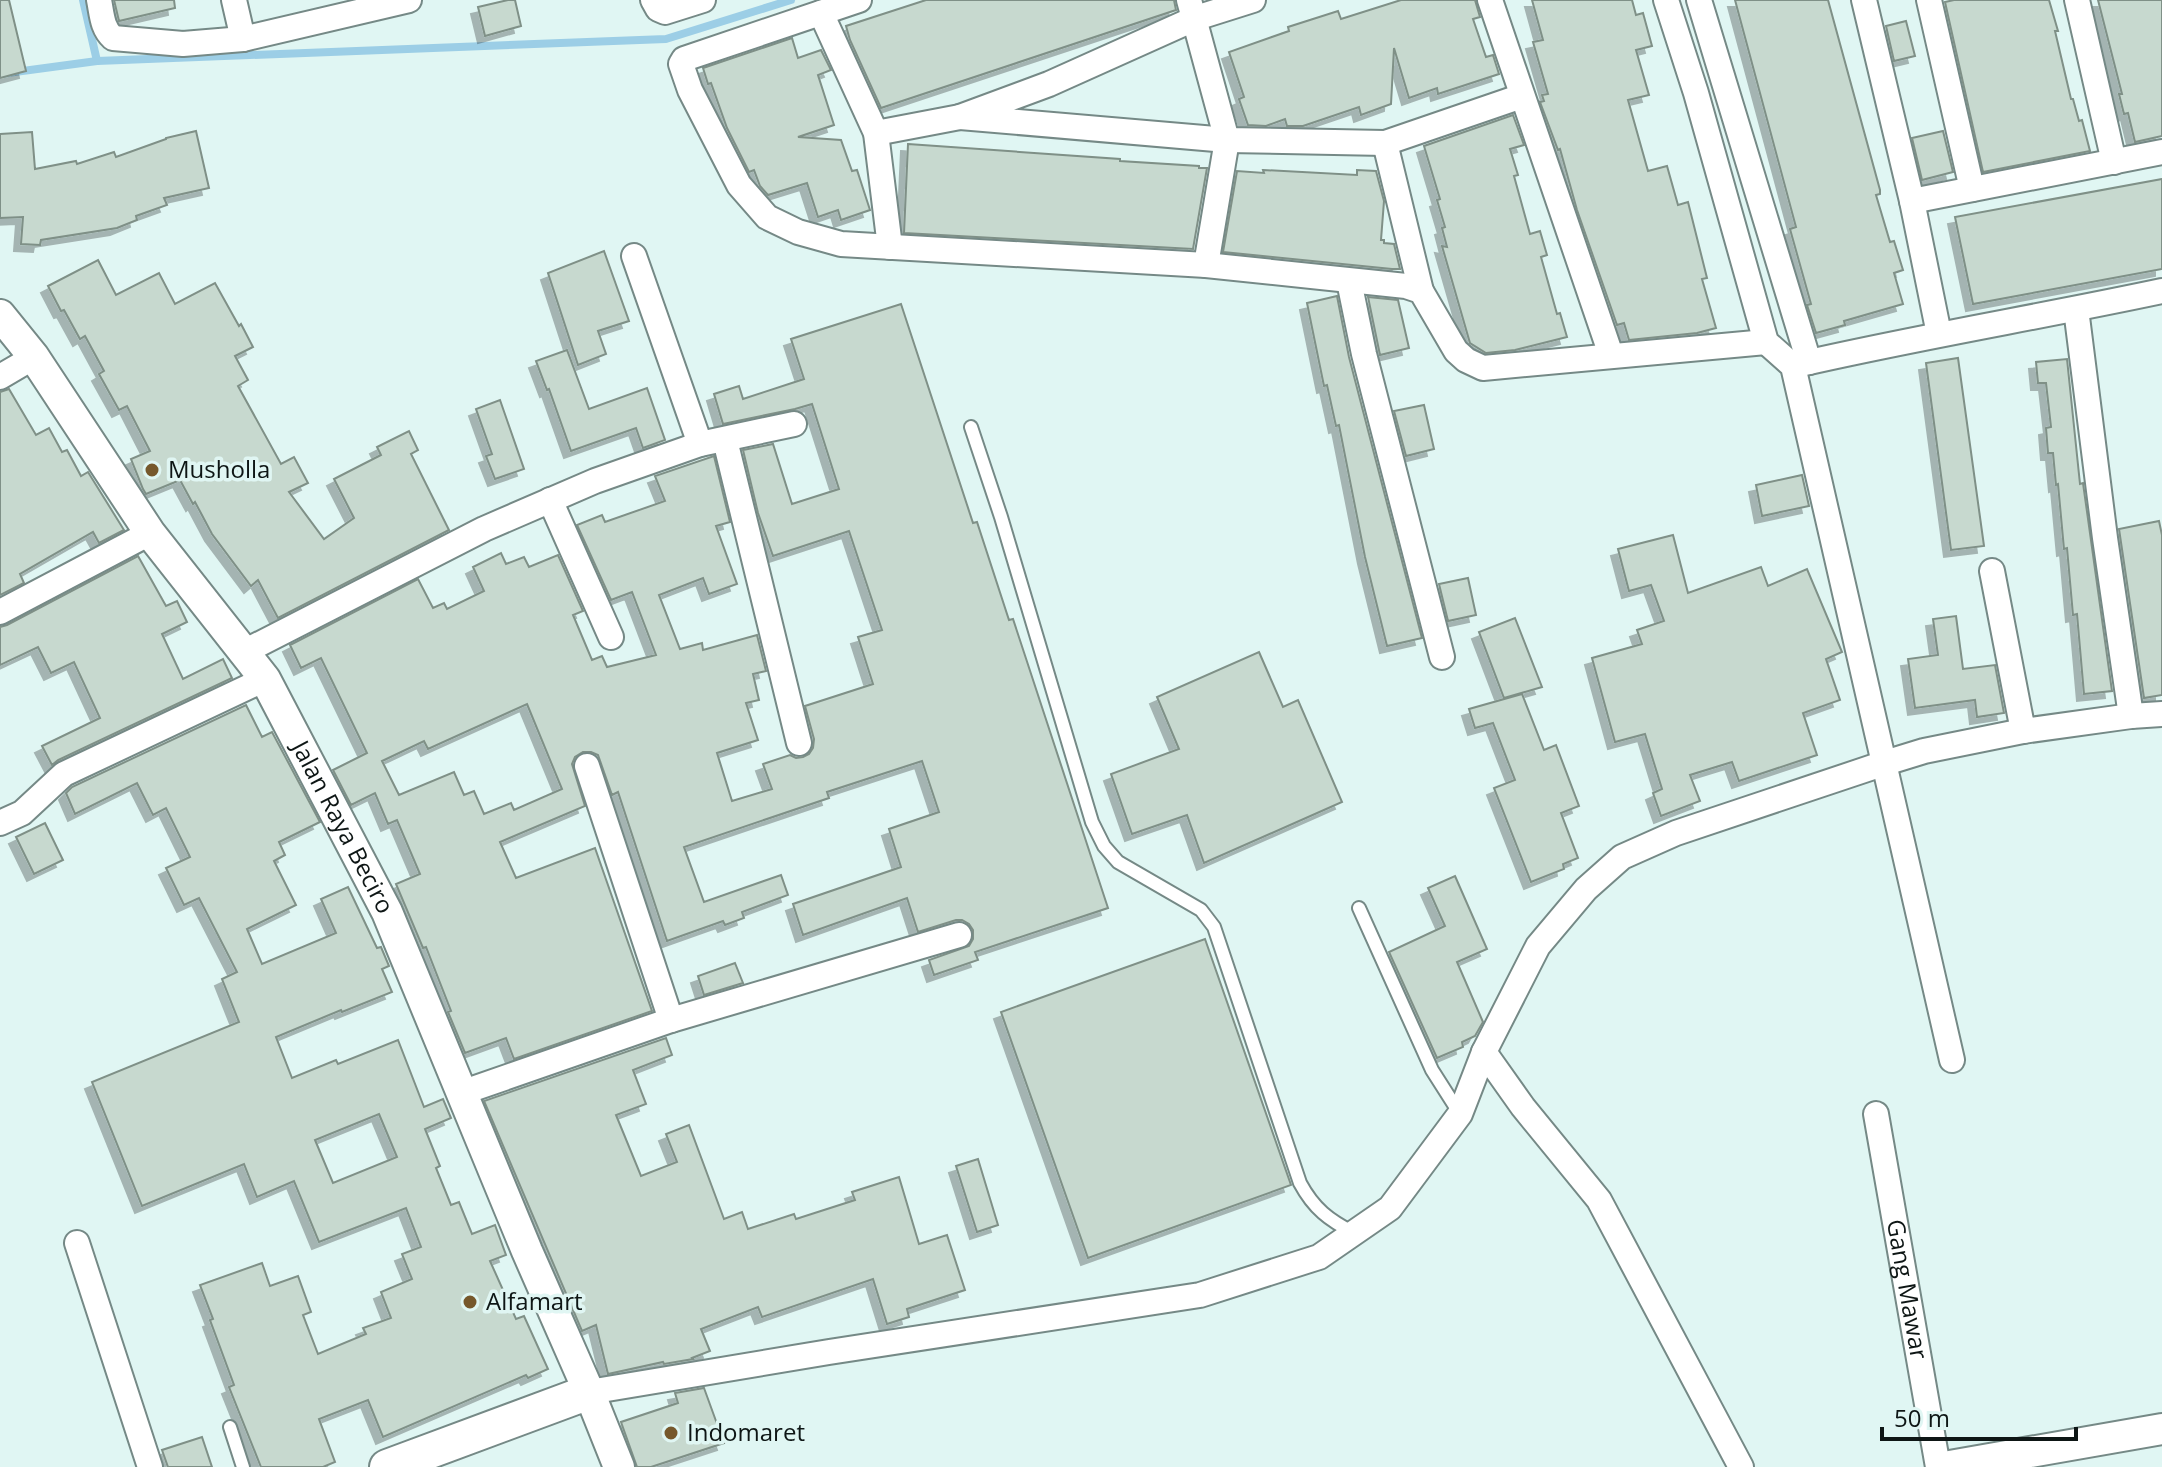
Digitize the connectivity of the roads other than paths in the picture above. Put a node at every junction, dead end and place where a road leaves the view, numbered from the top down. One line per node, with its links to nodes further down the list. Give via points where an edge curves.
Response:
1 (99, 0): 16 (street, via 103,23 113,38 183,44)
2 (234, 0): 16 (street)
3 (409, 0): 16 (street)
4 (653, 0): 5 (street, via 665,12)
5 (703, 0)
6 (859, 0): 15 (street)
7 (1253, 0): 14 (street)
8 (1490, 0): 17 (street)
9 (1666, 0): 35 (street)
10 (1699, 0): 38 (street)
11 (1929, 0): 24 (street)
12 (2077, 0): 23 (street)
13 (1869, 1): 25 (street)
14 (1192, 9): 18 (street, via 1049,84); 20 (street)
15 (821, 13): 19 (street); 26 (street, via 684,59 683,72 739,185 767,217 841,244)
16 (243, 39)
17 (1522, 96): 21 (street); 36 (street)
18 (960, 117): 19 (street); 20 (street)
19 (876, 133): 26 (street)
20 (1227, 140): 21 (street); 28 (street)
21 (1385, 143): 30 (street)
22 (2162, 152): 23 (street)
23 (2114, 162): 24 (street)
24 (1972, 189): 25 (street)
25 (1912, 201): 34 (street)
26 (890, 247): 28 (street)
27 (634, 256): 43 (street)
28 (1206, 265): 29 (street)
29 (1349, 281): 30 (street); 50 (street)
30 (1421, 291): 36 (street, via 1456,351 1483,368)
31 (2162, 291): 32 (street)
32 (2076, 309): 34 (street); 53 (street)
33 (0, 315): 37 (street, Jalan Raya Beciro)
34 (1939, 334): 38 (street)
35 (1766, 342): 36 (street); 38 (street)
36 (1611, 355)
37 (34, 357): 39 (street); 45 (street, Jalan Raya Beciro)
38 (1801, 364): 56 (street)
39 (0, 377)
40 (794, 424): 42 (street)
41 (971, 427): 67 (lane, via 1092,822 1118,862 1201,910 1214,927 1300,1183 1316,1208)
42 (725, 440): 43 (street); 55 (street)
43 (700, 444): 44 (street)
44 (550, 500): 48 (street); 49 (street)
45 (150, 533): 47 (street); 49 (street, Jalan Raya Beciro)
46 (1992, 571): 54 (street)
47 (0, 612)
48 (611, 637)
49 (244, 652): 51 (street, Jalan Raya Beciro)
50 (1442, 657)
51 (265, 679): 58 (street, via 64,774 22,813); 64 (street, Jalan Raya Beciro, via 387,912)
52 (2162, 714): 53 (street)
53 (2131, 716): 54 (street)
54 (2023, 731): 56 (street)
55 (799, 743)
56 (1885, 763): 62 (street, via 1676,833 1622,857 1586,889 1538,946); 63 (street)
57 (587, 766): 61 (street)
58 (0, 823)
59 (1359, 908): 65 (lane, via 1432,1070)
60 (959, 935): 61 (street)
61 (671, 1020): 64 (street)
62 (1484, 1052): 65 (street); 76 (street, via 1599,1200)
63 (1952, 1060)
64 (461, 1093): 69 (street, Jalan Raya Beciro)
65 (1460, 1114): 67 (street, via 1390,1208)
66 (1876, 1114): 77 (street, Gang Mawar)
67 (1354, 1233): 69 (street, via 1319,1257 1200,1295)
68 (77, 1243): 72 (street)
69 (589, 1392): 74 (main road); 75 (street, Jalan Raya Beciro)
70 (230, 1427): 73 (lane)
71 (2162, 1429): 78 (street)
72 (150, 1467)
73 (243, 1467)
74 (387, 1467)
75 (619, 1467)
76 (1741, 1467)
77 (1938, 1467)
78 (1944, 1467)

